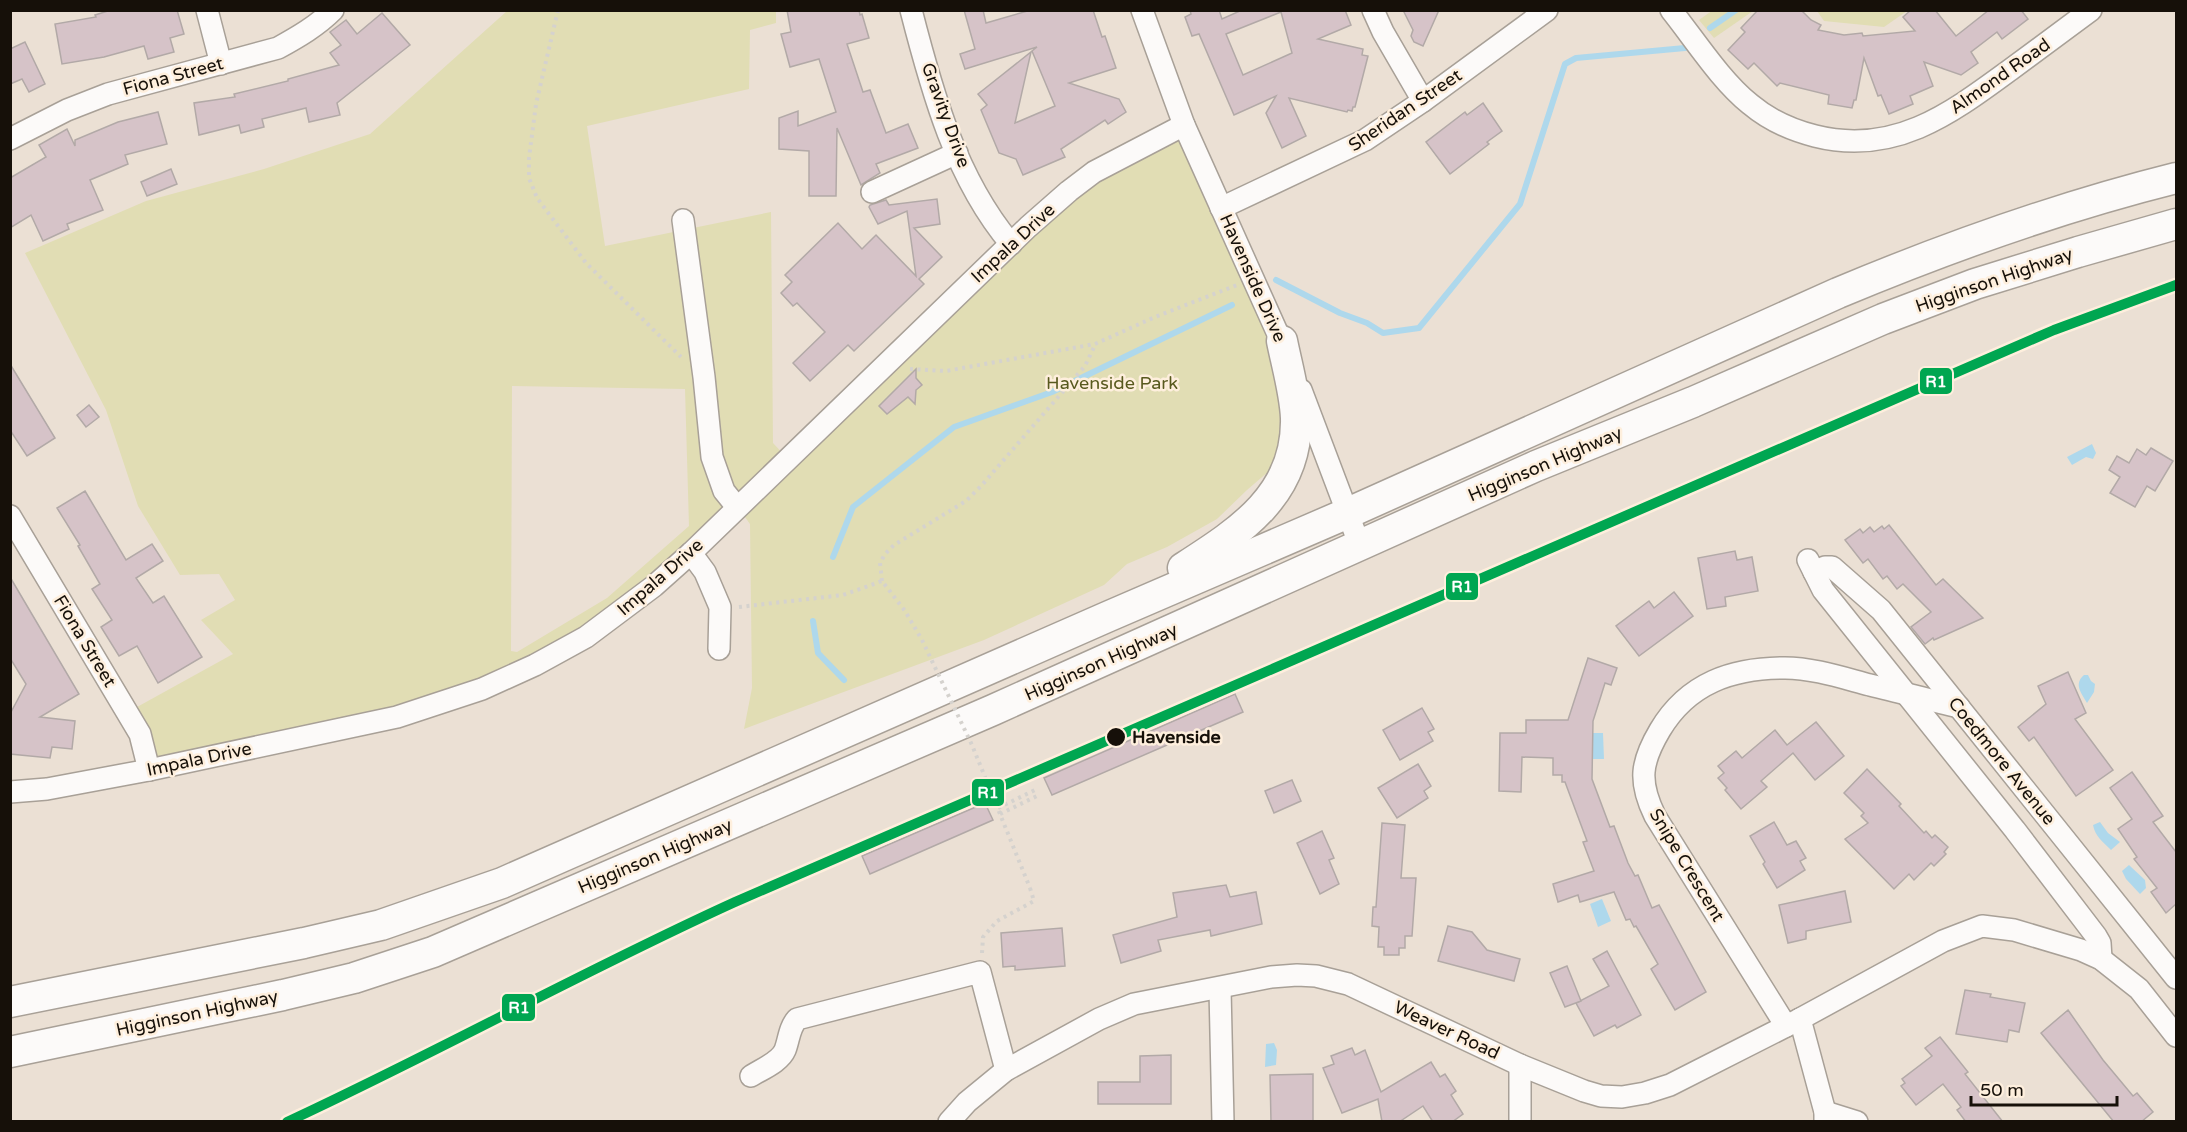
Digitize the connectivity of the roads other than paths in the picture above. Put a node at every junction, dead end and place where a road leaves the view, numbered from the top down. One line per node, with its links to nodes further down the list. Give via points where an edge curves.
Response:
1 (207, 10): 9 (street)
2 (333, 10): 9 (street, Fiona Street, via 278,48)
3 (911, 10): 13 (street, Gravity Drive)
4 (1142, 10): 11 (street, Havenside Drive)
5 (1373, 10): 10 (street)
6 (1547, 10): 10 (street, Sheridan Street)
7 (1671, 10): 8 (street, Almond Road, via 1736,91 1767,117 1802,133 1843,141 1875,141 1905,133 1959,108)
8 (2091, 10)
9 (221, 64): 12 (street, Fiona Street, via 108,94)
10 (1423, 101): 16 (street, Sheridan Street, via 1365,140)
11 (1184, 125): 16 (street, Havenside Drive); 19 (street, Impala Drive, via 1094,172)
12 (10, 140)
13 (957, 153): 15 (street); 19 (street, Gravity Drive, via 990,217)
14 (2176, 178): 22 (highway, Higginson Highway, via 2015,224 1914,261)
15 (872, 192)
16 (1221, 208): 20 (street, Havenside Drive)
17 (683, 220): 21 (street, via 712,457 723,491)
18 (2176, 224): 24 (highway, Higginson Highway, via 1974,284 1884,319 1536,466)
19 (1011, 244): 21 (street, Impala Drive)
20 (1282, 341): 22 (street, Havenside Drive); 26 (highway, via 1296,432 1279,485 1259,513 1232,537)
21 (737, 507): 25 (street, Impala Drive)
22 (1348, 513): 24 (street, Havenside Drive); 26 (highway, Higginson Highway)
23 (12, 523): 30 (street, Fiona Street, via 136,726)
24 (1360, 546): 38 (highway, Higginson Highway, via 993,711 433,952 354,978 283,995)
25 (691, 553): 27 (street, via 705,572 720,607); 30 (street, Impala Drive, via 586,636 482,689 397,717)
26 (1107, 617): 35 (highway, Higginson Highway, via 502,884 381,925)
27 (719, 649)
28 (1906, 694): 29 (street, Snipe Crescent); 29 (street, Coedmore Avenue, via 1827,594 1811,566 1832,567 1881,610); 32 (street, via 2096,936); 36 (street, Snipe Crescent, via 1786,668 1746,671 1709,682 1684,698 1647,754 1644,785 1652,810)
29 (1959, 707): 33 (street, Coedmore Avenue)
30 (149, 770): 31 (street, Impala Drive)
31 (10, 792)
32 (2101, 959): 36 (street, Weaver Road, via 2014,930 1971,929); 37 (street, via 2139,988)
33 (2176, 978)
34 (1220, 989): 39 (street, Weaver Road, via 1297,975 1330,979); 40 (street, Weaver Road, via 1134,1004); 44 (street)
35 (10, 1002)
36 (1793, 1022): 39 (street, Weaver Road, via 1670,1085 1623,1097 1593,1094); 42 (street, Snipe Crescent)
37 (2176, 1036)
38 (10, 1052)
39 (1520, 1065): 45 (street)
40 (1006, 1070): 41 (street, via 980,972 797,1019 784,1052); 43 (street, Weaver Road)
41 (751, 1076)
42 (1825, 1117): 46 (street)
43 (950, 1121)
44 (1223, 1122)
45 (1520, 1122)
46 (1857, 1122)

